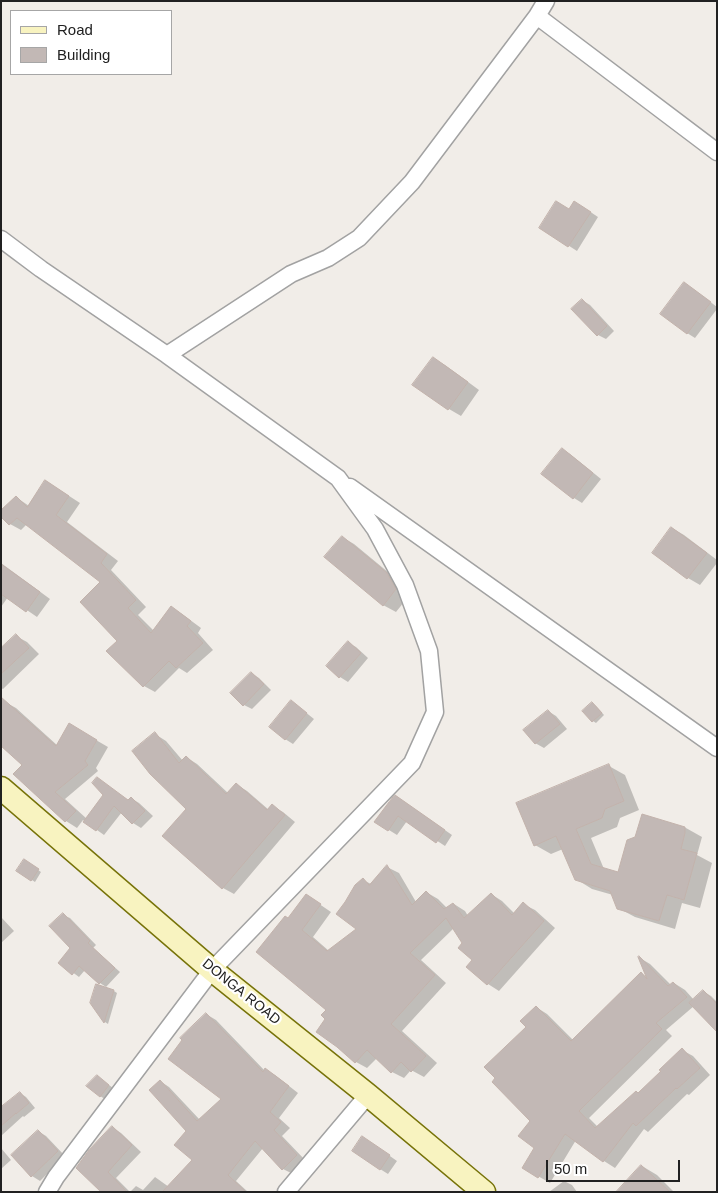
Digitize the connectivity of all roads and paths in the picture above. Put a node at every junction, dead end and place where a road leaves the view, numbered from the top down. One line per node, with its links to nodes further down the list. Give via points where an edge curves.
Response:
1 (546, 1): 2 (street)
2 (537, 16): 3 (street); 5 (street, via 412,182 359,238 328,258 292,274)
3 (717, 152)
4 (1, 239): 5 (street)
5 (167, 355): 6 (street)
6 (338, 478): 7 (street); 9 (street, via 375,529 405,585 429,651 435,712 412,763)
7 (717, 748)
8 (1, 788): 9 (street, DONGA ROAD)
9 (212, 970): 10 (street, DONGA ROAD); 11 (street)
10 (368, 1095): 12 (street); 13 (street, DONGA ROAD)
11 (47, 1192)
12 (286, 1192)
13 (484, 1192)

